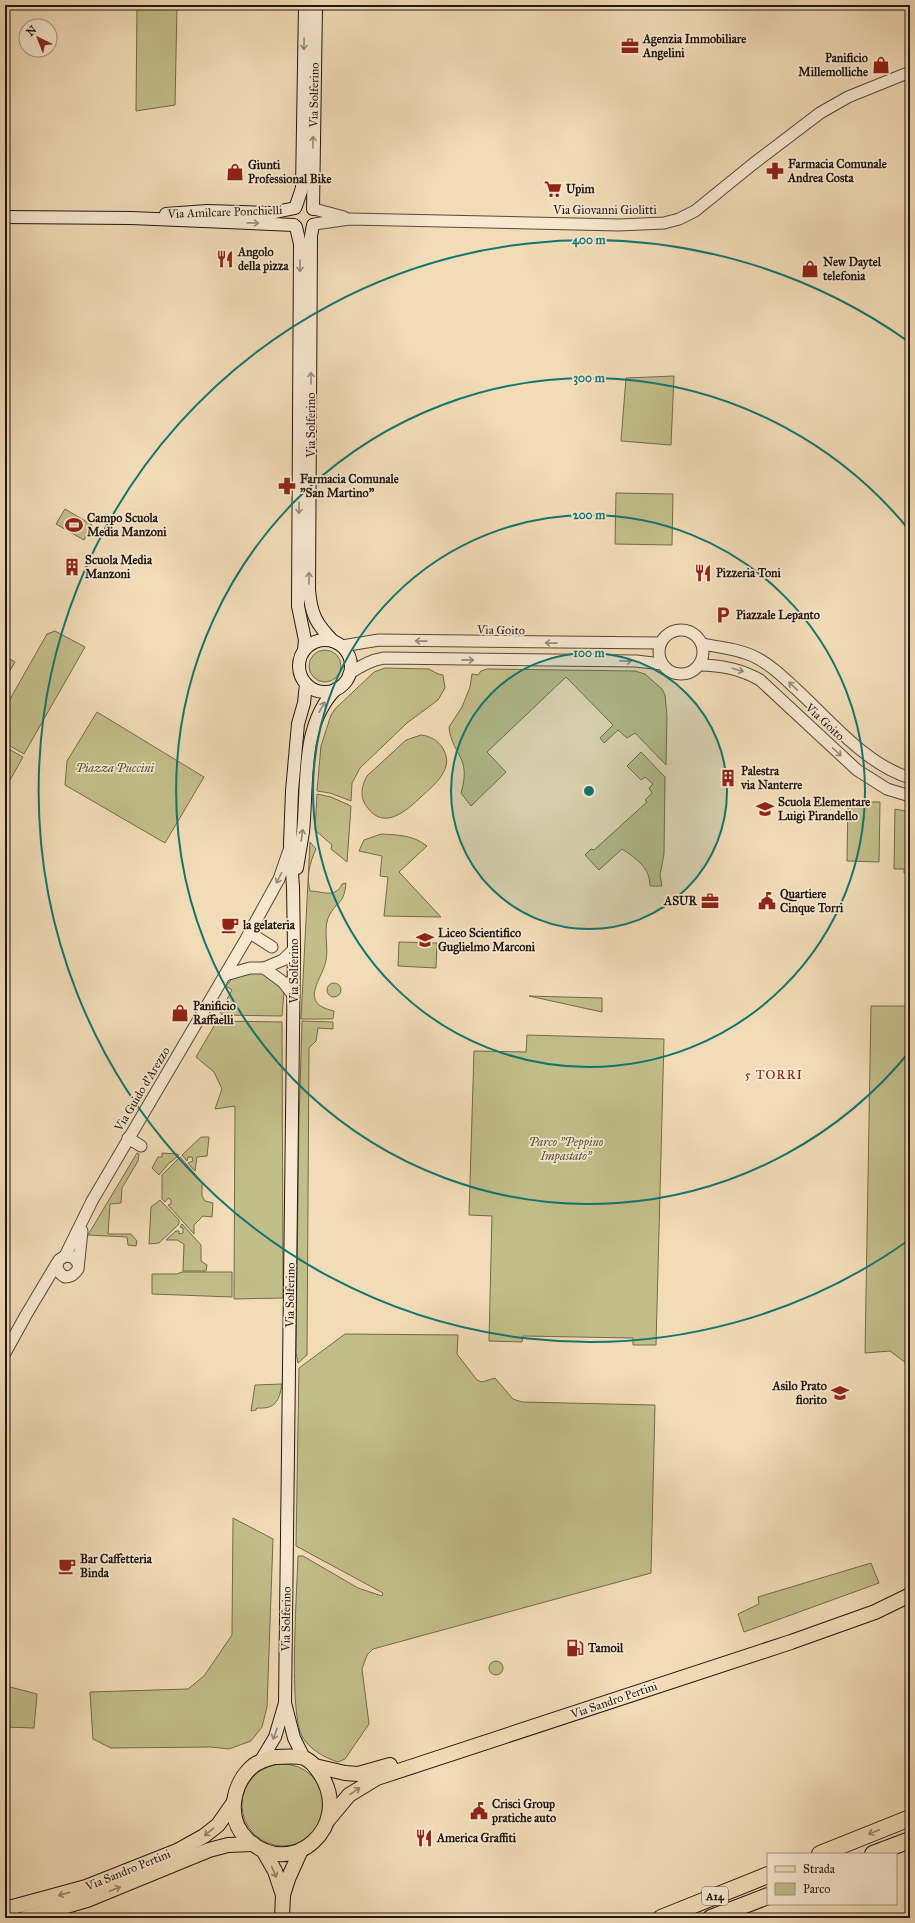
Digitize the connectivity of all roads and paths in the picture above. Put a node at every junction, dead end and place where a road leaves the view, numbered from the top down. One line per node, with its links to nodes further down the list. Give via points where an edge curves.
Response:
1 (305, 5): 4 (main road, Via Solferino, one-way to 4, via 302,188)
2 (316, 5): 5 (main road, Via Solferino, one-way to 2)
3 (910, 72): 8 (street, Via Giovanni Giolitti, via 848,97 820,113 695,211 664,223 619,225)
4 (296, 207): 5 (main road, via 307,205); 7 (main road, Via Amilcare Ponchielli, via 271,213 207,211); 10 (main road, Via Solferino, via 291,217)
5 (314, 209): 8 (street, Via Giovanni Giolitti); 9 (main road, Via Solferino, via 316,217)
6 (5, 217): 7 (main road, Via Amilcare Ponchielli)
7 (130, 218): 10 (main road, Via Amilcare Ponchielli, one-way to 10)
8 (350, 219): 9 (street, Via Giovanni Giolitti)
9 (313, 224): 10 (main road, via 303,229); 12 (main road, Via Solferino, one-way to 9, via 313,616 309,590)
10 (295, 226): 14 (main road, Via Solferino, one-way to 14, via 300,244 298,606 305,640)
11 (660, 643): 12 (street, Via Goito, one-way to 12, via 379,640); 13 (street, via 670,632 684,629 695,634); 15 (street, via 658,650)
12 (338, 644): 14 (main road, via 317,641); 17 (main road, Via Solferino, via 350,659)
13 (702, 644): 16 (street, via 703,658); 20 (street, Via Goito, one-way to 13, via 894,773 872,759 774,669 755,656)
14 (304, 650): 18 (main road, Via Solferino, via 299,664 301,677)
15 (662, 664): 16 (street, via 668,670 682,674 689,673); 17 (street, one-way to 15, via 376,659 384,658 636,661)
16 (700, 665): 21 (street, Via Goito, one-way to 21, via 728,667 746,672 760,680 857,770 887,789)
17 (349, 674): 19 (main road, Via Solferino)
18 (306, 684): 19 (main road, via 320,691); 22 (main road, Via Solferino, via 294,762)
19 (336, 689): 23 (main road, Via Solferino, one-way to 19, via 303,832 309,750 314,725 320,709)
20 (910, 778)
21 (910, 796)
22 (290, 844): 23 (main road, Via Solferino); 24 (street, Via Guido d'Arezzo, one-way to 24, via 284,869)
23 (293, 887): 26 (main road, Via Solferino)
24 (250, 933): 25 (street); 28 (street, Via Guido d'Arezzo)
25 (272, 947)
26 (294, 949): 27 (street, via 283,960); 29 (main road, Via Solferino)
27 (264, 968): 28 (street, via 250,968); 29 (street, via 282,982)
28 (225, 975): 30 (street, Via Guido d'Arezzo)
29 (294, 996): 40 (main road, Via Solferino)
30 (128, 1138): 31 (street); 32 (street, Via Guido d'Arezzo)
31 (141, 1146)
32 (83, 1217): 33 (street, Via Guido d'Arezzo, via 70,1249); 34 (street)
33 (61, 1259): 34 (street, via 73,1257); 35 (street, via 58,1271); 36 (street, Via Guido d'Arezzo)
34 (78, 1263): 35 (street, via 76,1273)
35 (65, 1277): 36 (street)
36 (46, 1283): 37 (street, Via Guido d'Arezzo)
37 (5, 1353)
38 (910, 1586): 42 (main road, Via Sandro Pertini, via 848,1614 788,1635 374,1770 358,1774 345,1773)
39 (910, 1595): 45 (main road, Via Sandro Pertini, one-way to 39, via 349,1795 377,1778 791,1642 875,1612)
40 (285, 1703): 41 (main road, Via Solferino, one-way to 41, via 275,1737); 42 (main road, Via Solferino, via 294,1738)
41 (260, 1762): 42 (main road, Via Sandro Pertini, via 274,1757); 43 (main road, Via Sandro Pertini, via 245,1774 238,1786)
42 (310, 1762): 45 (main road, Via Sandro Pertini, via 330,1793)
43 (234, 1802): 47 (main road, Via Sandro Pertini, via 234,1816 239,1828 247,1840); 54 (main road, Via Sandro Pertini, one-way to 54, via 218,1824 204,1836 177,1851 86,1887)
44 (910, 1818): 49 (highway, one-way to 49)
45 (329, 1820): 48 (main road, Via Sandro Pertini, via 313,1843)
46 (910, 1840): 50 (highway)
47 (258, 1847): 48 (main road, Via Sandro Pertini, via 276,1854); 52 (main road, one-way to 52, via 275,1871); 55 (main road, Via Sandro Pertini, one-way to 47, via 87,1900 208,1850 228,1845)
48 (301, 1850): 52 (main road)
49 (822, 1853)
50 (876, 1853)
51 (767, 1875): 57 (highway, A14)
52 (283, 1895): 56 (main road)
53 (767, 1896): 58 (highway, A14)
54 (5, 1909)
55 (25, 1918)
56 (282, 1918)
57 (661, 1918)
58 (711, 1918)

